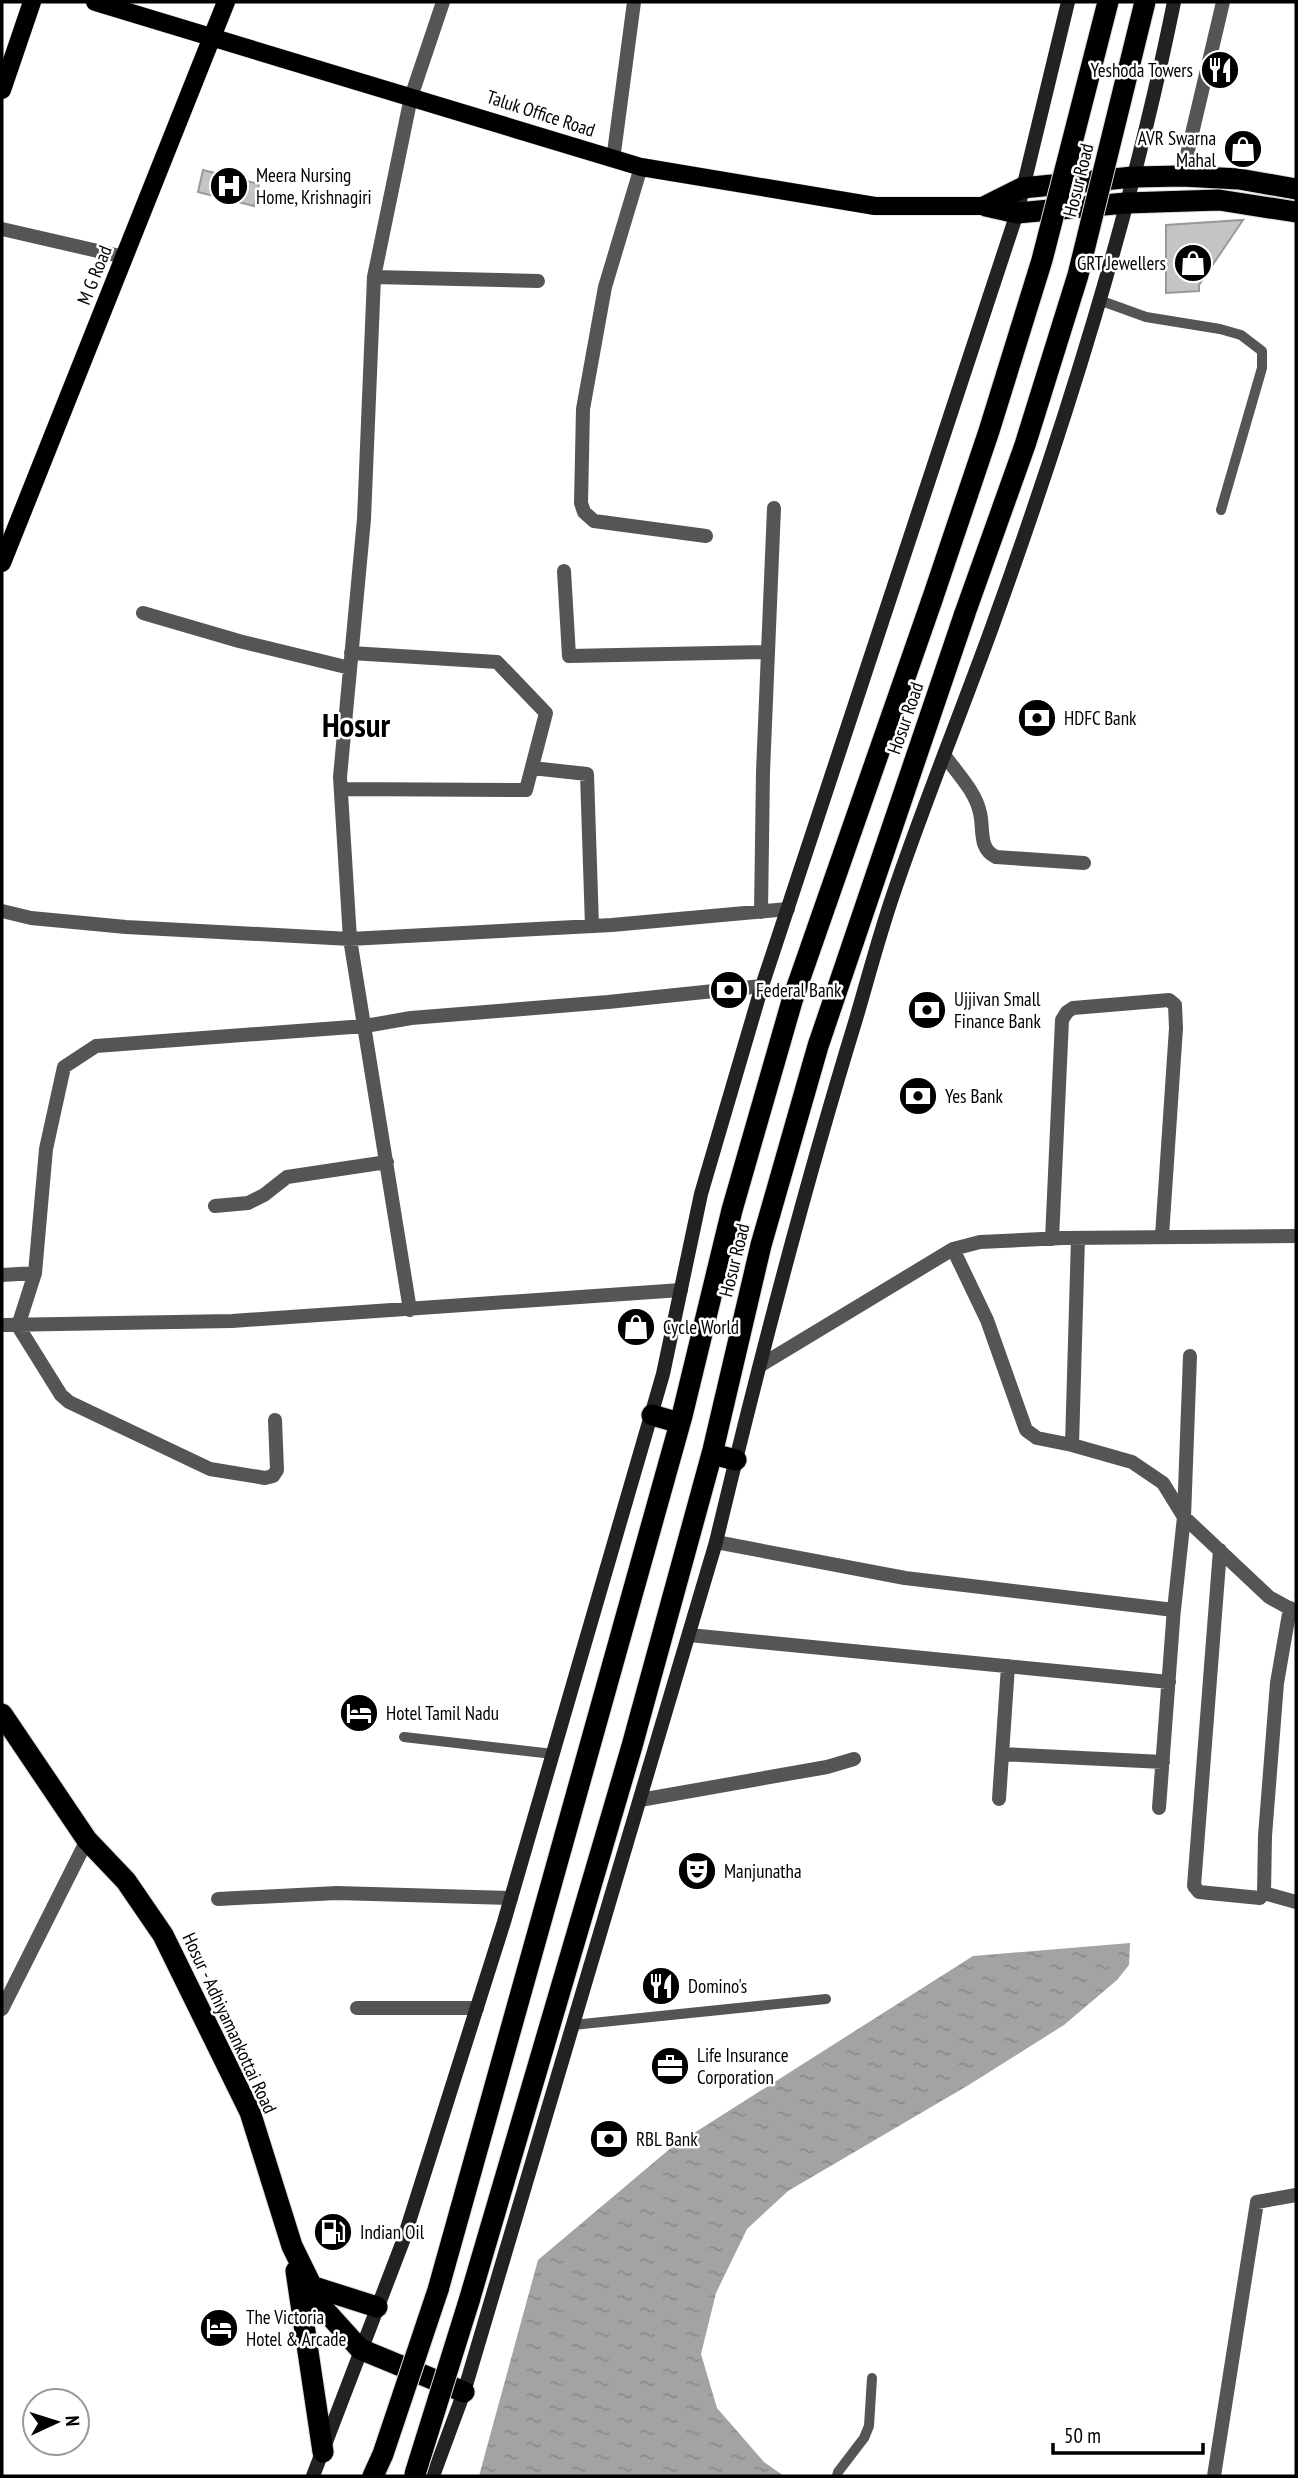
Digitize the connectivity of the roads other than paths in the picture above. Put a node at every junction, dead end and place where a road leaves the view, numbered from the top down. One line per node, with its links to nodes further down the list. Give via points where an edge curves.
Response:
1 (32, 2): 13 (main road)
2 (95, 2): 11 (main road, Taluk Office Road)
3 (226, 2): 12 (main road, M G Road)
4 (443, 2): 14 (street)
5 (634, 2): 15 (street)
6 (1068, 2): 19 (street)
7 (1108, 2): 67 (highway, Hosur Road, bridge, via 1042,260 989,431 792,1001 732,1210)
8 (1145, 2): 69 (highway, Hosur Road, bridge, via 1078,275 1025,445 818,1046 761,1245)
9 (1174, 2): 18 (street)
10 (1223, 2): 17 (street)
11 (121, 6): 12 (main road, Taluk Office Road)
12 (211, 38): 14 (main road, Taluk Office Road); 26 (main road, M G Road)
13 (2, 90)
14 (411, 97): 15 (main road, Taluk Office Road); 27 (street)
15 (613, 160): 16 (main road, Taluk Office Road)
16 (641, 167): 22 (main road, Taluk Office Road, via 875,206); 33 (street, via 605,287 583,409 581,503 594,521)
17 (1182, 176): 18 (highway); 20 (highway)
18 (1133, 177): 19 (highway); 21 (street)
19 (1022, 188): 22 (highway, Taluk Office Road); 24 (street)
20 (1296, 189)
21 (1126, 203): 23 (highway, Taluk Office Road, via 1219,200); 24 (highway, Taluk Office Road); 29 (street)
22 (986, 206): 24 (highway, Taluk Office Road)
23 (1296, 212)
24 (1017, 213): 43 (street)
25 (2, 229): 26 (street)
26 (124, 257): 32 (main road, M G Road)
27 (374, 277): 28 (street); 38 (street, via 364,519)
28 (538, 281)
29 (1099, 300): 31 (lane, via 1146,317 1233,332 1262,351 1262,368); 39 (street, via 1042,484)
30 (774, 508): 37 (street)
31 (1221, 510)
32 (7, 533): 34 (main road, M G Road)
33 (706, 536)
34 (2, 563)
35 (564, 571): 37 (street, via 569,656)
36 (143, 613): 38 (street, via 239,641)
37 (767, 652): 45 (street)
38 (351, 661): 40 (street, via 497,662 546,713); 41 (street)
39 (945, 756): 42 (street, via 976,799 989,854); 64 (street, via 893,896 822,1128)
40 (532, 768): 41 (street, via 526,790); 46 (street, via 587,774)
41 (341, 789): 47 (street)
42 (1084, 863)
43 (788, 909): 45 (street); 48 (street)
44 (2, 911): 47 (street, via 126,927)
45 (761, 912): 46 (street)
46 (592, 926): 47 (street)
47 (350, 939): 49 (street)
48 (762, 986): 49 (street); 59 (street, via 701,1194)
49 (365, 1026): 50 (street); 57 (street, via 96,1046 64,1067 46,1149)
50 (387, 1162): 51 (street, via 287,1177 248,1203); 60 (street)
51 (215, 1206)
52 (1162, 1236): 53 (street); 54 (street); 55 (street, via 1176,1028 1175,1005 1169,1000 1073,1008 1062,1020)
53 (1296, 1236)
54 (1078, 1238): 55 (street); 68 (street)
55 (1052, 1239): 56 (street, via 980,1242)
56 (953, 1249): 64 (street); 68 (street, via 987,1320 1026,1430 1037,1438)
57 (35, 1273): 58 (street); 62 (street)
58 (2, 1275)
59 (681, 1290): 60 (street); 65 (street)
60 (410, 1310): 62 (street, via 232,1321)
61 (2, 1325): 62 (street)
62 (18, 1326): 66 (street, via 69,1402 210,1469 273,1476 277,1470)
63 (1189, 1356): 71 (street)
64 (761, 1365): 70 (street)
65 (652, 1415): 67 (highway); 81 (street)
66 (275, 1420)
67 (681, 1420): 108 (highway, Hosur Road, bridge, via 439,2290)
68 (1072, 1446): 71 (street, via 1132,1462 1163,1483)
69 (713, 1452): 70 (highway); 106 (highway, Hosur Road, bridge)
70 (736, 1460): 72 (street)
71 (1184, 1517): 73 (street); 74 (street)
72 (716, 1542): 74 (street, via 905,1578); 76 (street)
73 (1220, 1550): 75 (street, via 1269,1597); 89 (street, via 1194,1886 1199,1892 1260,1898)
74 (1174, 1608): 78 (street)
75 (1293, 1610): 89 (street, via 1276,1683)
76 (689, 1635): 77 (street); 86 (street)
77 (1009, 1666): 78 (street); 82 (street)
78 (1169, 1682): 84 (street)
79 (2, 1714): 88 (highway, Hosur - Adhiyamankottai Road)
80 (404, 1737): 81 (lane)
81 (553, 1754): 90 (street)
82 (1002, 1754): 84 (street); 85 (street)
83 (854, 1759): 86 (street)
84 (1163, 1762): 87 (street)
85 (999, 1799)
86 (640, 1800): 97 (street)
87 (1159, 1808)
88 (87, 1840): 96 (street); 99 (highway, Hosur - Adhiyamankottai Road, via 126,1881 163,1935 250,2112)
89 (1264, 1893): 92 (street)
90 (511, 1898): 91 (street, via 337,1893); 95 (street)
91 (218, 1899)
92 (1296, 1902)
93 (826, 2000): 97 (lane)
94 (357, 2008): 95 (street)
95 (477, 2008): 101 (street)
96 (2, 2009)
97 (573, 2025): 104 (street)
98 (1296, 2195): 110 (street, via 1257,2202)
99 (292, 2246): 100 (highway, Hosur - Adhiyamankottai Road); 105 (highway)
100 (311, 2286): 101 (highway); 102 (highway, Hosur - Adhiyamankottai Road, via 322,2307)
101 (377, 2307): 102 (street)
102 (360, 2349): 104 (highway, Hosur - Adhiyamankottai Road); 105 (street)
103 (872, 2378): 109 (lane, via 869,2426)
104 (464, 2392): 106 (street)
105 (323, 2452): 107 (street)
106 (420, 2475)
107 (313, 2476)
108 (373, 2476)
109 (837, 2476)
110 (1214, 2476)

